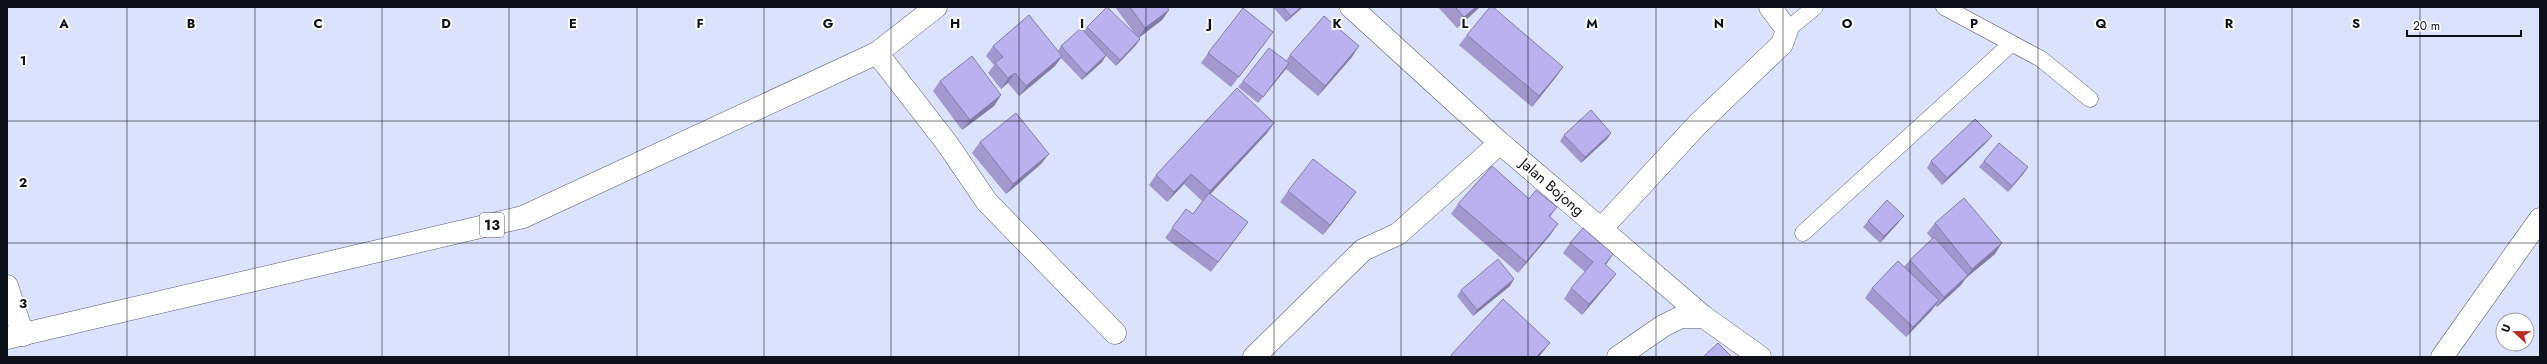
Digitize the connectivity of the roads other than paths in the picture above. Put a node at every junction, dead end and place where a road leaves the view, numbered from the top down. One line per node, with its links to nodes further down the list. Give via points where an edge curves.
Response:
1 (936, 7): 8 (main road, 13)
2 (1351, 7): 10 (main road, Jalan Bojong)
3 (1770, 7): 6 (main road)
4 (1815, 7): 6 (lane)
5 (1944, 7): 7 (lane)
6 (1788, 30): 12 (main road, via 1782,44 1696,125)
7 (2011, 44): 9 (lane, via 2041,59); 13 (lane)
8 (877, 53): 16 (main road, via 946,142 987,202); 17 (main road, 13, via 522,217)
9 (2090, 99)
10 (1500, 143): 12 (main road, Jalan Bojong); 18 (main road, via 1398,234 1363,250)
11 (2540, 219): 21 (main road)
12 (1601, 229): 15 (main road, Jalan Bojong)
13 (1803, 233)
14 (7, 286): 17 (main road)
15 (1704, 317): 19 (main road, via 1681,318 1662,326); 20 (main road, Jalan Bojong)
16 (1115, 333)
17 (15, 337)
18 (1254, 357)
19 (1618, 357)
20 (1760, 357)
21 (2442, 357)

